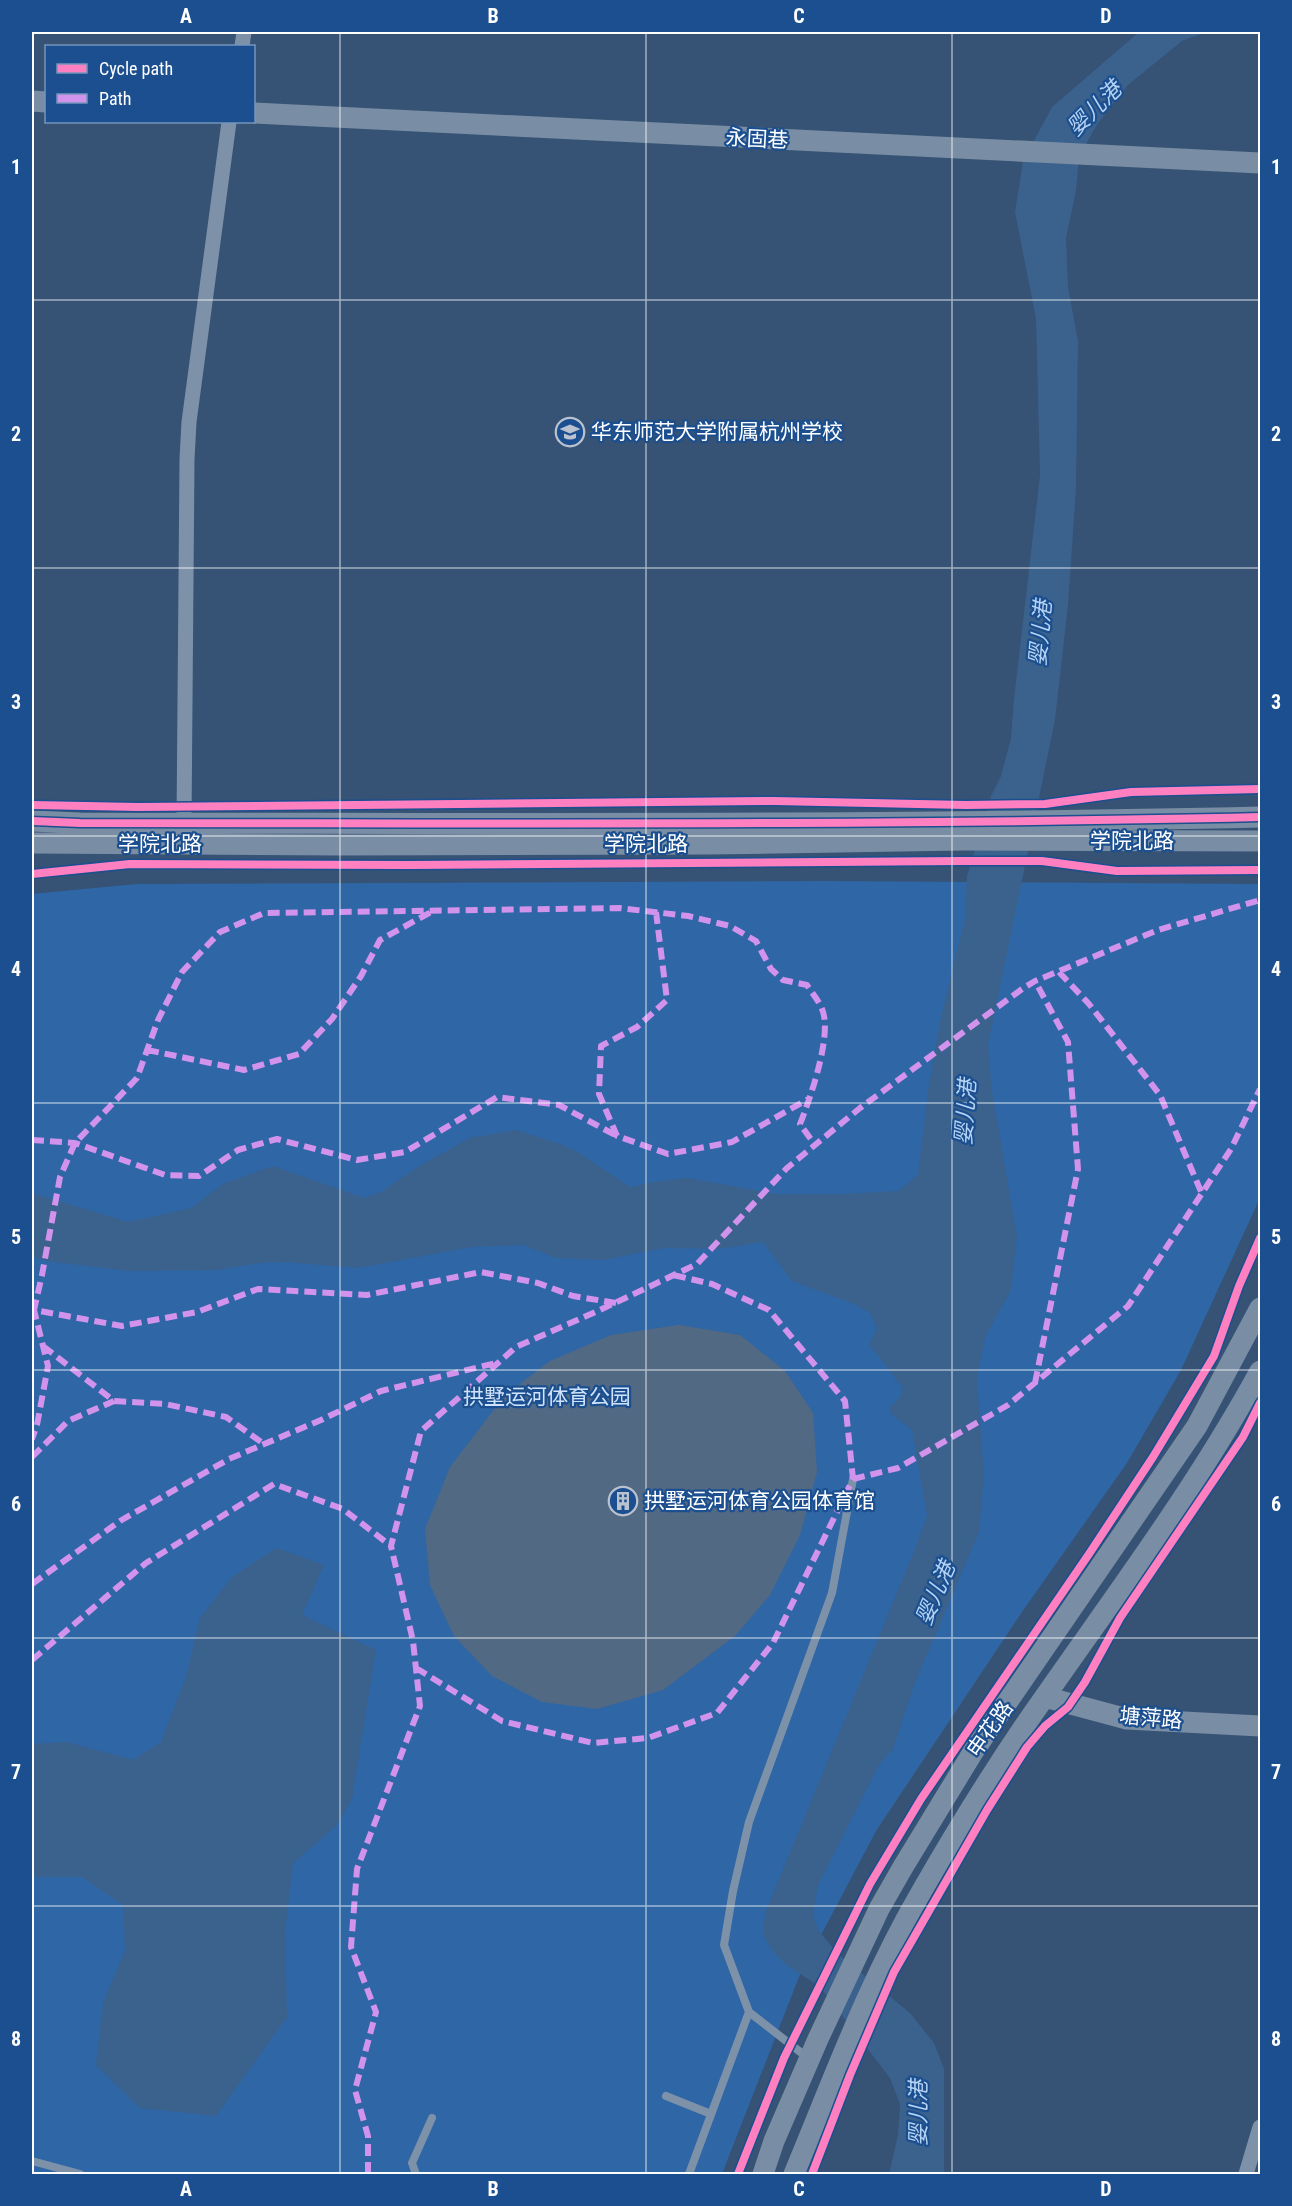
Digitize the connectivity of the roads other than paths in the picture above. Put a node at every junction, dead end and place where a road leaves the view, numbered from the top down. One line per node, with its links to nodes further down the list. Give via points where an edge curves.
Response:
1 (255, 113): 3 (main road, 永固巷)
2 (229, 123): 6 (street, via 189,422)
3 (1260, 163)
4 (1260, 817): 7 (main road, 学院北路, via 1096,821)
5 (32, 821): 6 (main road, 学院北路)
6 (184, 823): 7 (main road, 学院北路, via 715,824)
7 (964, 830): 8 (main road, 学院北路, via 1044,841); 9 (main road, 学院北路, via 686,844)
8 (1260, 841)
9 (32, 843)
10 (1260, 1308): 16 (main road, 申花路, via 1197,1426 973,1752 903,1867 857,1954)
11 (1260, 1371): 13 (main road, 申花路, via 1174,1514)
12 (853, 1479): 15 (lane, via 832,1593 749,1822 733,1891 724,1945)
13 (1045, 1697): 14 (main road, 塘萍路, via 1127,1719); 27 (main road, 申花路, via 922,1890 877,1974)
14 (1260, 1726)
15 (748, 2012): 16 (lane); 18 (lane)
16 (809, 2059): 26 (main road, 申花路)
17 (666, 2096): 18 (lane)
18 (711, 2114): 25 (lane)
19 (432, 2118): 24 (lane, via 412,2163)
20 (1260, 2127): 22 (street)
21 (32, 2162): 23 (lane)
22 (1251, 2172)
23 (80, 2175)
24 (416, 2175)
25 (689, 2175)
26 (763, 2175)
27 (794, 2175)

